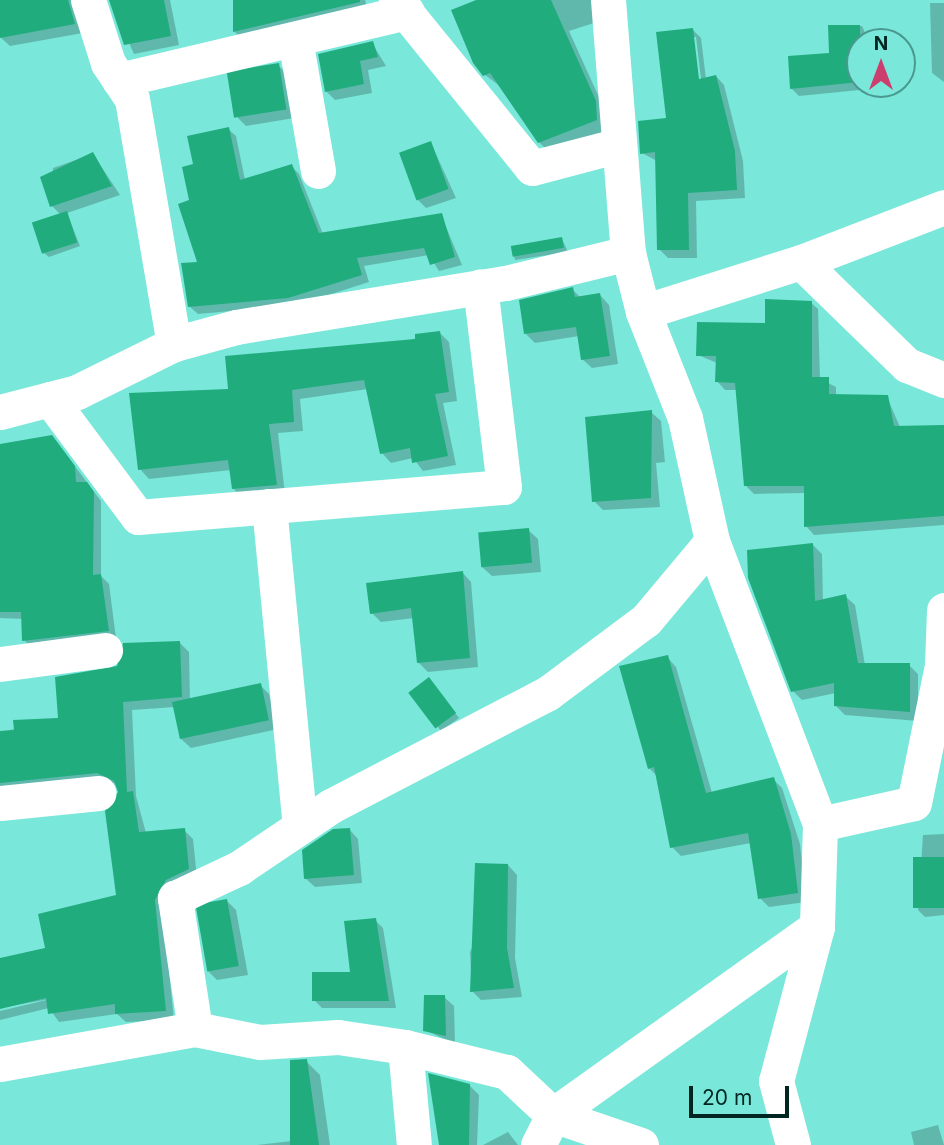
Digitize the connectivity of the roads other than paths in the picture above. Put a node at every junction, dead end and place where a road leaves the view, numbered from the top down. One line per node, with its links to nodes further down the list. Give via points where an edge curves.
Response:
1 (88, 0): 5 (street)
2 (608, 0): 6 (street)
3 (415, 12): 4 (street); 6 (street, via 532,168)
4 (295, 38): 5 (street); 7 (street)
5 (119, 79): 13 (street, via 132,99)
6 (616, 146): 9 (street)
7 (318, 171)
8 (944, 207): 10 (street)
9 (628, 253): 11 (street); 12 (street)
10 (801, 262): 12 (street); 14 (street, via 907,365)
11 (480, 286): 13 (street, via 330,308); 17 (street, via 504,487)
12 (643, 312): 18 (street, via 685,418)
13 (174, 344): 15 (street)
14 (944, 380)
15 (50, 399): 16 (street); 17 (street, via 138,517)
16 (0, 412)
17 (269, 506): 25 (street)
18 (712, 541): 24 (street); 25 (street, via 646,620 548,693 474,727)
19 (944, 610): 24 (street, via 942,665 914,803)
20 (105, 650): 21 (street)
21 (0, 664)
22 (98, 793): 23 (street)
23 (0, 803)
24 (820, 824): 26 (street)
25 (300, 827): 27 (street, via 239,868 175,898)
26 (817, 928): 31 (street); 34 (street, via 776,1082)
27 (195, 1029): 28 (street, via 260,1042 338,1037); 29 (street)
28 (405, 1046): 31 (street, via 507,1072); 32 (street)
29 (9, 1064): 30 (street)
30 (0, 1093)
31 (545, 1130): 33 (street)
32 (414, 1145)
33 (641, 1145)
34 (793, 1145)

